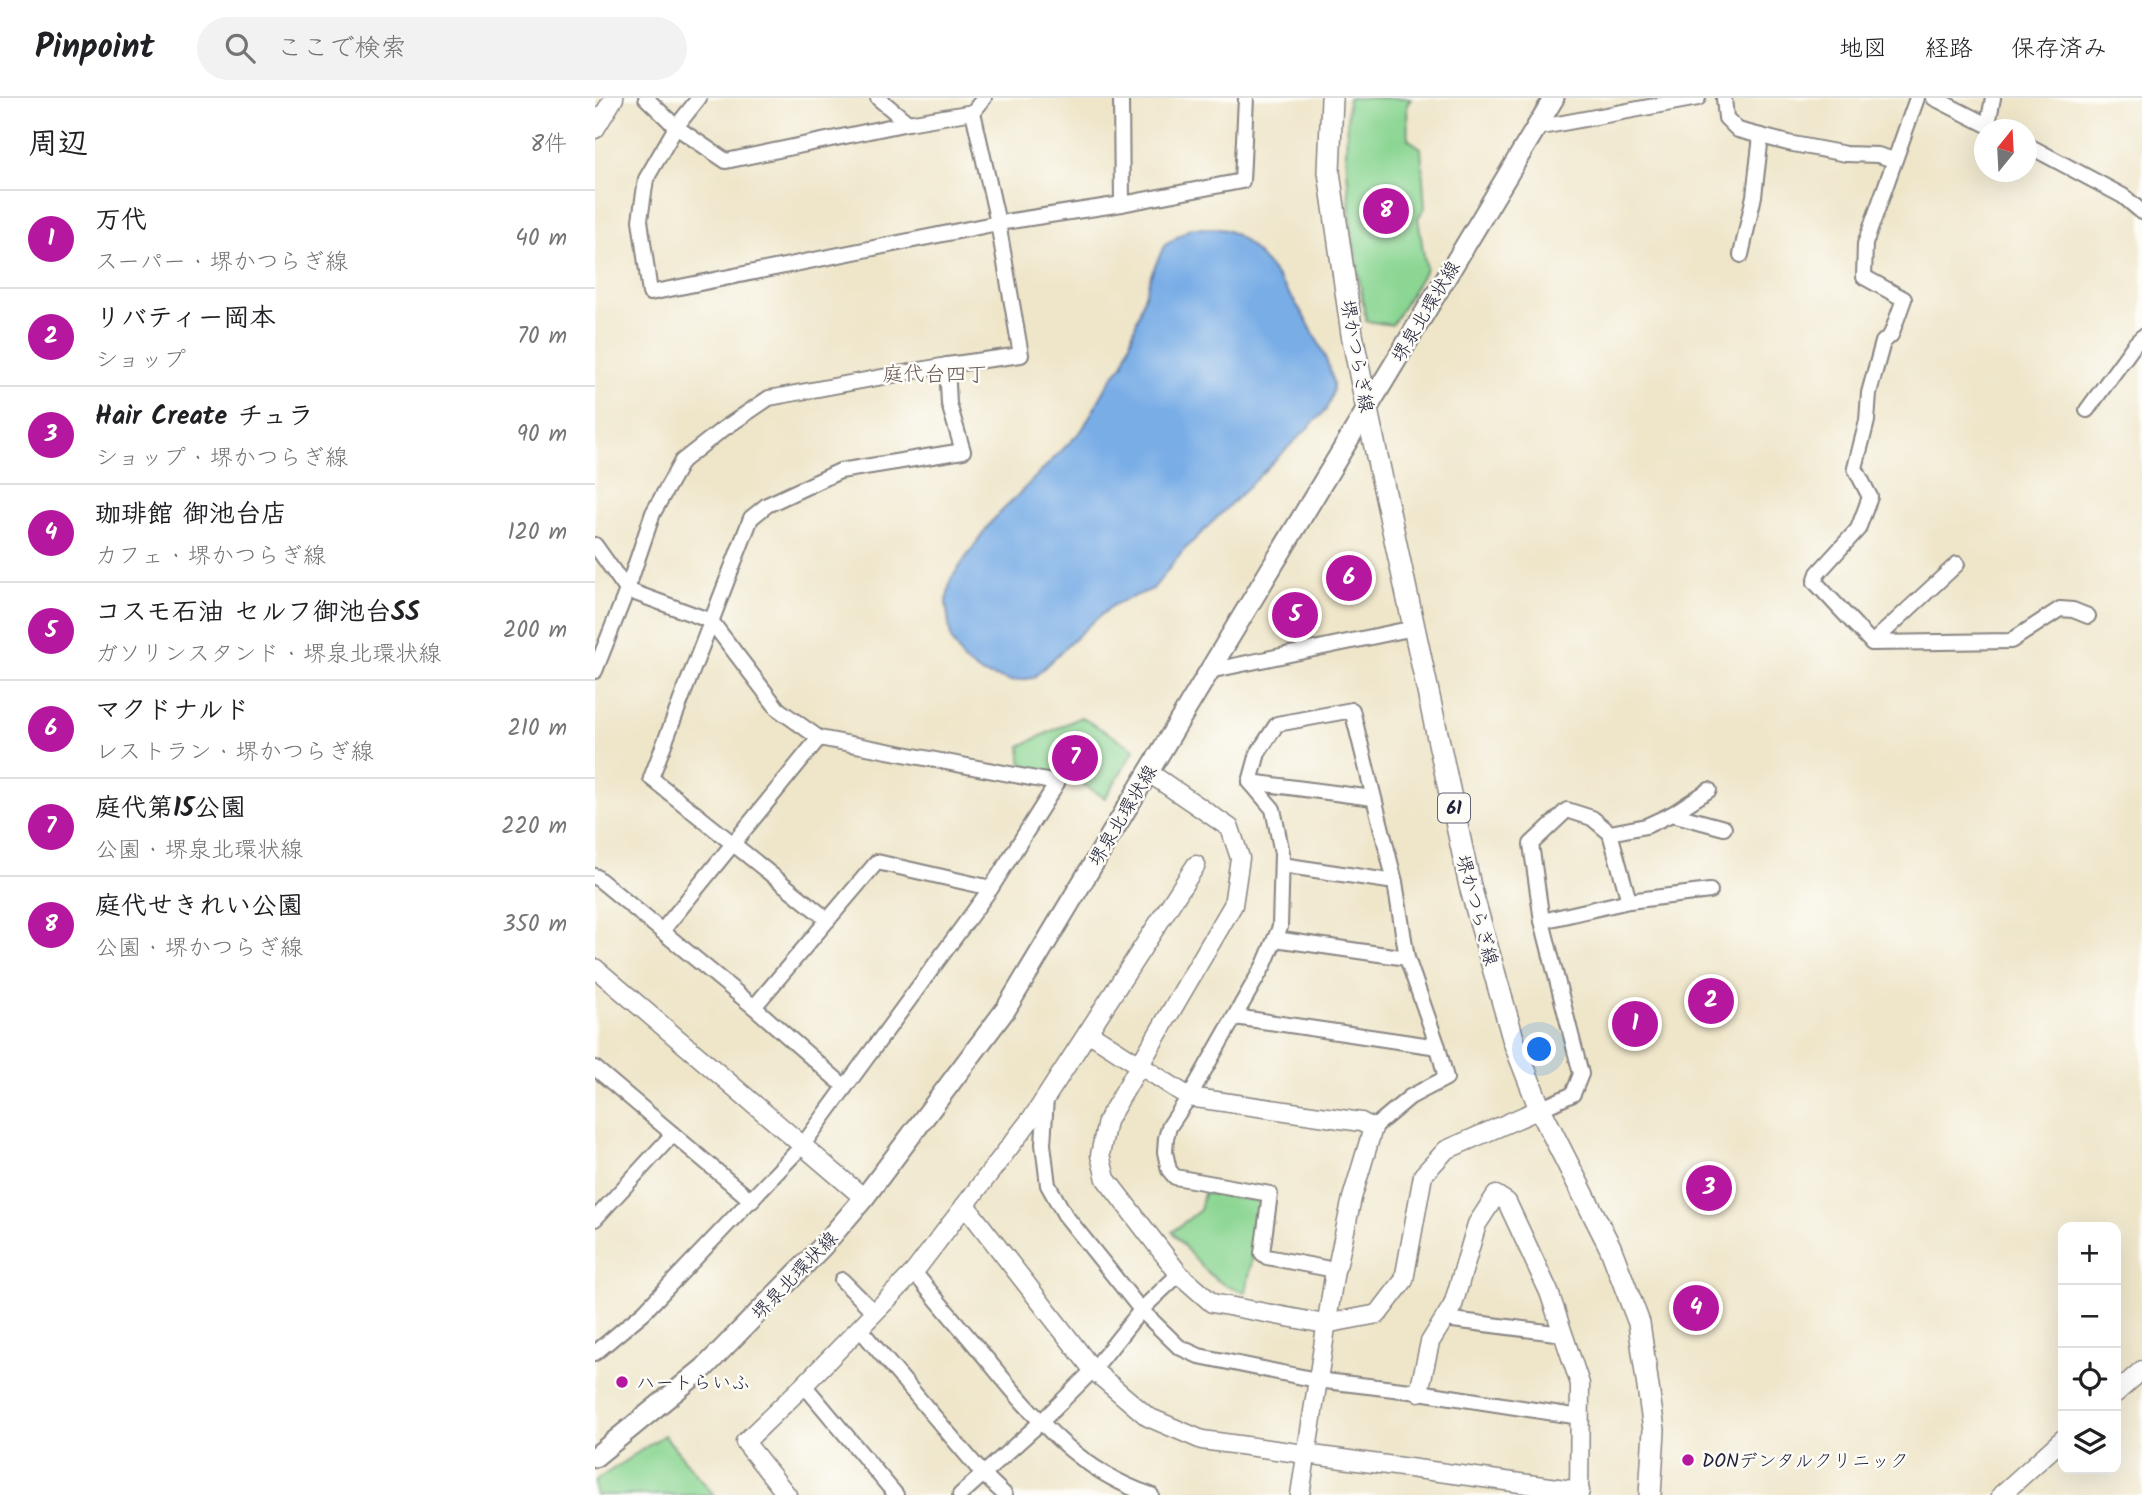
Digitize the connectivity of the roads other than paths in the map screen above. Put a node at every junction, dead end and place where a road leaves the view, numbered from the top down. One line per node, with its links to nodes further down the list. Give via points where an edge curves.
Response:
1 (614, 98): 21 (street)
2 (646, 98): 19 (street)
3 (699, 98): 19 (street)
4 (878, 98): 18 (street)
5 (984, 98): 15 (street)
6 (1121, 98): 25 (street)
7 (1246, 98): 25 (street, via 1242,181)
8 (1332, 98): 31 (main road, 堺かつらぎ線 / 61, via 1329,172)
9 (1554, 98): 20 (main road, 堺泉北環状線)
10 (1698, 98): 20 (street)
11 (1724, 98): 22 (street, via 1726,118 1738,130)
12 (1917, 98): 24 (street)
13 (1934, 98): 16 (street)
14 (1993, 98): 17 (street)
15 (972, 112): 18 (street); 27 (street)
16 (1977, 119)
17 (1993, 119)
18 (908, 123): 19 (street, via 726,161)
19 (676, 127): 27 (street, via 646,178 641,220 650,292)
20 (1536, 128): 31 (main road, 堺泉北環状線)
21 (595, 129)
22 (1761, 136): 24 (street); 28 (street)
23 (2037, 150): 26 (street, via 2123,196)
24 (1895, 160): 39 (street, via 1865,244 1864,277 1905,299 1891,335 1883,342 1855,468 1870,496 1858,529 1815,582)
25 (1122, 205): 27 (street)
26 (2142, 212)
27 (998, 223): 30 (street, via 1021,355)
28 (1741, 255)
29 (2142, 337): 32 (street)
30 (947, 365): 35 (street, via 769,398 719,432 682,461 653,513); 37 (street, via 950,404 963,451 840,471 767,505 751,518)
31 (1367, 410): 38 (main road, 堺かつらぎ線 / 61); 41 (main road, 堺泉北環状線)
32 (2087, 410)
33 (595, 545): 35 (street)
34 (1957, 564): 39 (street)
35 (627, 590): 37 (street); 40 (street)
36 (2088, 616): 39 (street, via 2060,610 2011,642)
37 (711, 621): 42 (street, via 778,709); 50 (street, via 651,778)
38 (1414, 628): 41 (street); 73 (main road, 堺かつらぎ線 / 61, via 1470,886 1514,1042)
39 (1872, 643)
40 (595, 671)
41 (1209, 671): 43 (main road, 堺泉北環状線)
42 (819, 738): 50 (street); 55 (street, via 1057,783)
43 (1148, 772): 68 (street, via 1230,828 1240,858 1233,905); 77 (main road, 堺泉北環状線, via 1006,1009)
44 (1250, 782): 46 (street); 46 (street, via 1258,753 1277,724 1352,710); 52 (street, via 1273,809)
45 (1709, 790): 47 (street)
46 (1373, 798): 54 (street)
47 (1672, 814): 48 (street); 49 (street, via 1646,826)
48 (1724, 828)
49 (1610, 833): 57 (street); 59 (street, via 1592,818 1567,810 1531,844)
50 (734, 842): 58 (street); 60 (street)
51 (1196, 865): 66 (street)
52 (1282, 865): 54 (street); 61 (street)
53 (595, 876): 60 (street)
54 (1395, 882): 62 (street)
55 (991, 888): 58 (street, via 877,862); 70 (street)
56 (1710, 891): 57 (street)
57 (1629, 901): 59 (street)
58 (828, 920): 64 (street)
59 (1542, 921): 73 (street, via 1581,1074 1573,1094)
60 (662, 931): 64 (street)
61 (1276, 939): 62 (street); 65 (street)
62 (1407, 958): 67 (street)
63 (595, 968): 76 (street)
64 (754, 1007): 70 (street)
65 (1235, 1017): 67 (street); 72 (street)
66 (1088, 1032): 68 (street); 71 (street)
67 (1438, 1047): 74 (street, via 1446,1079 1410,1097)
68 (1140, 1064): 72 (street); 83 (street, via 1107,1121 1100,1155 1106,1180)
69 (595, 1068): 75 (street)
70 (845, 1087): 76 (street)
71 (1046, 1096): 79 (street); 85 (street, via 1043,1144 1048,1185 1065,1214)
72 (1189, 1097): 74 (street, via 1361,1122); 81 (street, via 1165,1138 1169,1170 1175,1177 1270,1194 1262,1253)
73 (1540, 1109): 88 (street, via 1446,1150 1423,1175 1404,1280 1378,1314); 111 (main road, 堺かつらぎ線 / 61, via 1609,1247 1639,1323 1654,1430)
74 (1373, 1128): 81 (street)
75 (673, 1134): 78 (street); 80 (street)
76 (802, 1146): 77 (street); 78 (street)
77 (864, 1198): 102 (main road, 堺泉北環状線, via 704,1367)
78 (752, 1201): 91 (street, via 644,1312)
79 (965, 1205): 82 (street); 92 (street)
80 (595, 1219)
81 (1335, 1270): 88 (street)
82 (913, 1272): 86 (street); 99 (street)
83 (1179, 1274): 85 (street); 88 (street, via 1212,1303)
84 (842, 1280): 86 (street)
85 (1141, 1310): 92 (street); 94 (street, via 1178,1347 1199,1356)
86 (874, 1312): 89 (street)
87 (1445, 1319): 90 (street); 90 (street, via 1454,1305 1477,1224 1496,1195 1507,1202 1549,1292); 97 (street, via 1430,1342)
88 (1325, 1324): 94 (street)
89 (859, 1328): 95 (street); 103 (street)
90 (1563, 1334): 98 (street, via 1580,1384)
91 (595, 1353)
92 (1093, 1370): 99 (street); 101 (street, via 1148,1417 1202,1440)
93 (2142, 1370): 96 (street)
94 (1317, 1380): 97 (street); 101 (street)
95 (804, 1385): 105 (street, via 745,1443); 106 (street)
96 (2121, 1389)
97 (1419, 1392): 98 (street)
98 (1580, 1416): 104 (street)
99 (1040, 1423): 103 (street); 109 (street, via 1079,1458)
100 (2058, 1444): 112 (street)
101 (1307, 1454): 104 (street); 110 (street)
102 (595, 1457)
103 (983, 1474): 107 (street); 108 (street)
104 (1579, 1493)
105 (787, 1495)
106 (896, 1495)
107 (960, 1495)
108 (1005, 1495)
109 (1151, 1495)
110 (1300, 1495)
111 (1650, 1495)
112 (2001, 1495)

